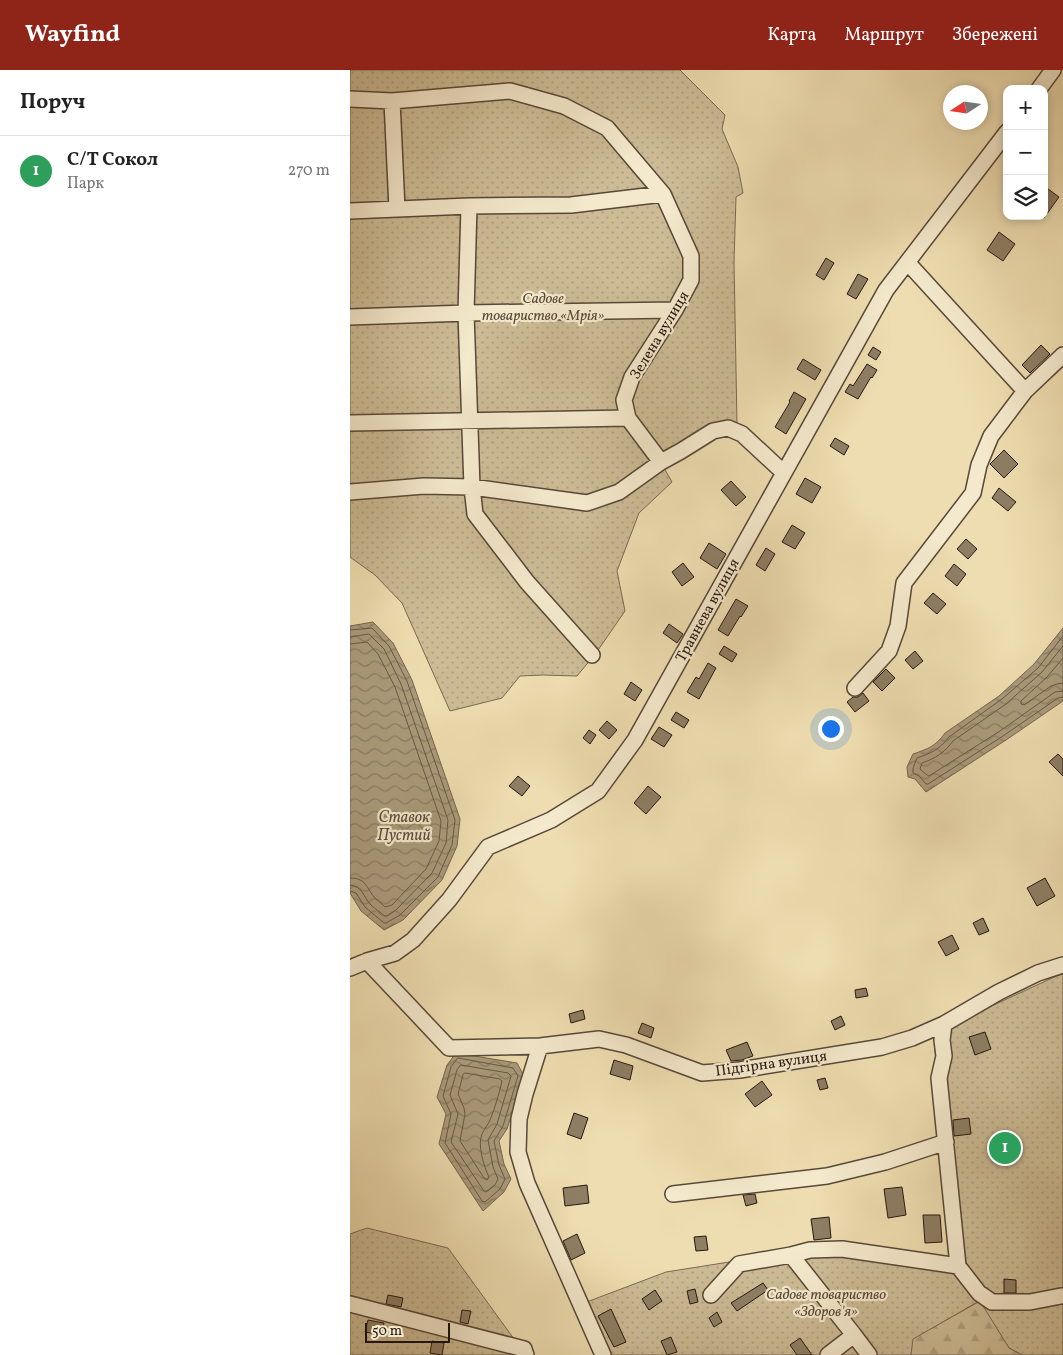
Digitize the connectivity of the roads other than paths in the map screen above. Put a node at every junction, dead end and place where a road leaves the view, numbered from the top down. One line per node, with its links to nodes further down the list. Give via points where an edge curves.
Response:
1 (1052, 70): 2 (street)
2 (1042, 85)
3 (350, 99): 4 (street, Зелена вулиця)
4 (392, 101): 6 (street, Зелена вулиця, via 510,91 564,106 607,128); 8 (street)
5 (1003, 137): 10 (street, Травнева вулиця)
6 (663, 194): 7 (street, via 571,204); 11 (street, Зелена вулиця, via 690,256 692,280)
7 (469, 206): 8 (street); 12 (street)
8 (396, 209): 9 (street)
9 (350, 212)
10 (908, 263): 15 (street); 20 (street, Травнева вулиця, via 886,290)
11 (675, 310): 12 (street); 16 (street, Зелена вулиця, via 632,377 624,400)
12 (466, 313): 13 (street); 17 (street)
13 (350, 317)
14 (1063, 355): 15 (street)
15 (1025, 391): 24 (street, via 991,436 973,493 904,583 898,626 889,651)
16 (628, 418): 17 (street); 19 (street)
17 (470, 421): 18 (street); 21 (street)
18 (350, 423)
19 (661, 462): 20 (street, via 713,430 728,428 742,434); 21 (street, via 619,492 587,503)
20 (784, 473): 25 (street, Травнева вулиця, via 635,740 598,791 551,820 488,847 449,900 413,940 395,953)
21 (472, 488): 22 (street, via 424,486); 23 (street, via 475,514 527,582)
22 (350, 492)
23 (592, 655)
24 (855, 688)
25 (367, 961): 27 (street, Травнева вулиця); 29 (street, Підгірна вулиця, via 449,1048)
26 (1063, 965): 28 (street, Підгірна вулиця, via 999,992)
27 (350, 968)
28 (944, 1024): 29 (street, Підгірна вулиця, via 882,1047 702,1073 599,1038); 30 (street, via 944,1056 939,1078)
29 (540, 1046): 39 (street, via 519,1120 518,1152 527,1183)
30 (946, 1142): 31 (street, via 827,1176); 33 (street)
31 (673, 1194)
32 (791, 1255): 33 (street, via 810,1250 842,1249); 34 (street, via 739,1264); 37 (street)
33 (958, 1266): 35 (street, via 979,1293 992,1302 1030,1302)
34 (711, 1295)
35 (1061, 1296)
36 (350, 1304): 38 (street, via 524,1348)
37 (854, 1334): 40 (street); 41 (street)
38 (526, 1355)
39 (603, 1355)
40 (828, 1355)
41 (869, 1355)

